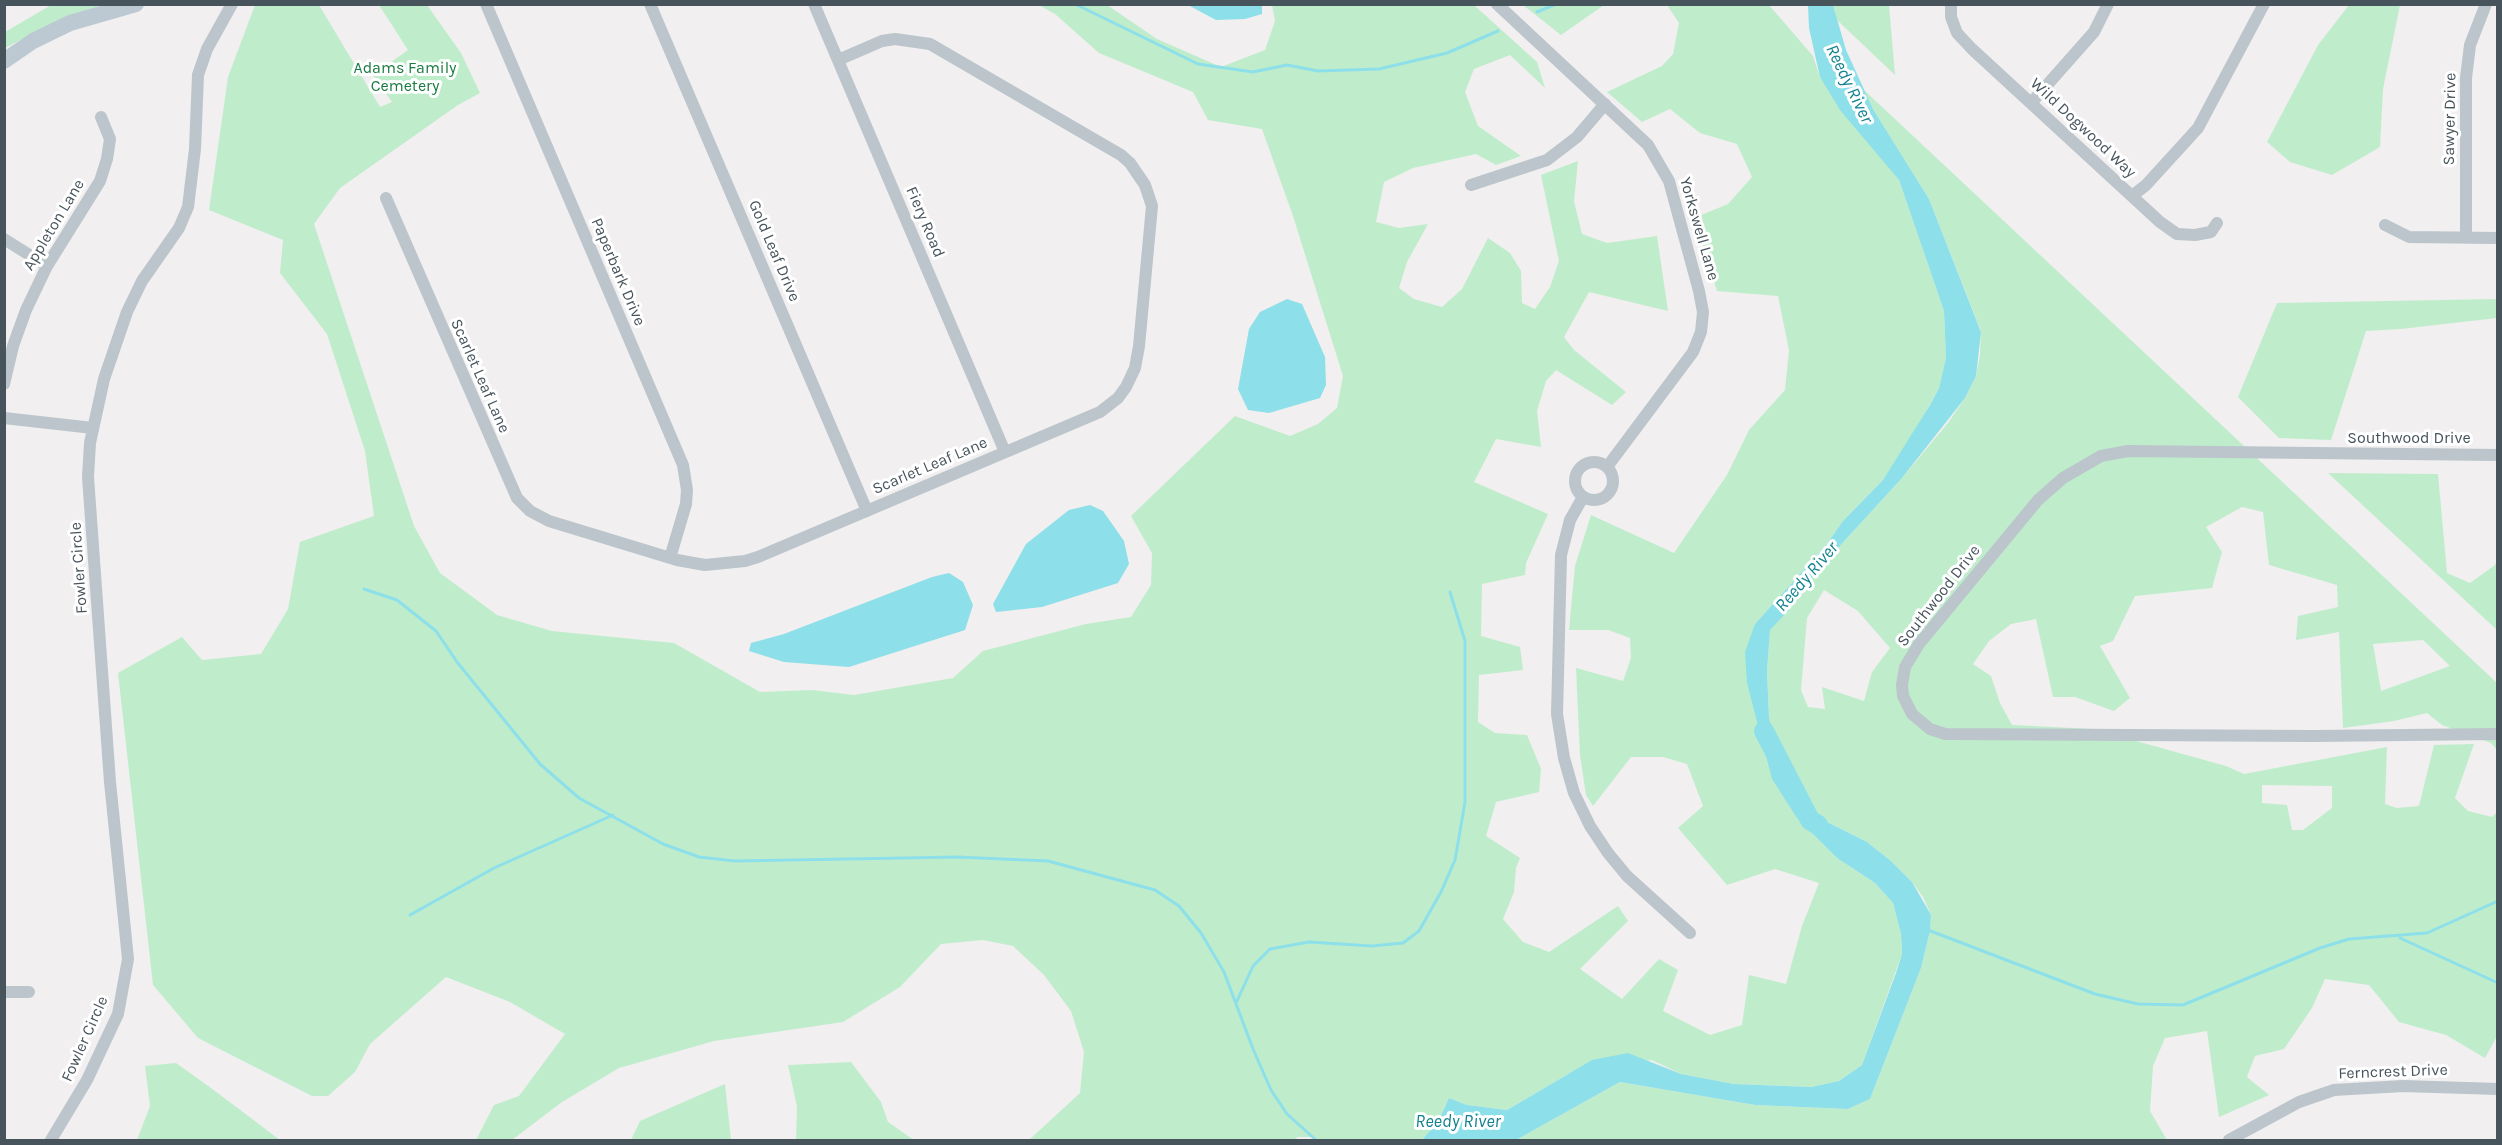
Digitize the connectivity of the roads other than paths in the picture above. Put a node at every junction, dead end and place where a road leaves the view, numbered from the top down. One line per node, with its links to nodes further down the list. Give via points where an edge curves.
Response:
1 (136, 4): 12 (main road, via 70,23)
2 (232, 4): 27 (street, Fowler Circle, via 207,49 198,75 188,207 127,312 104,379)
3 (486, 4): 33 (street, Paperbark Drive, via 683,465 686,504)
4 (650, 4): 32 (street, Gold Leaf Drive)
5 (814, 4): 11 (street, Fiery Road)
6 (1497, 4): 14 (street, Yorkswell Lane)
7 (1951, 4): 13 (street, Wild Dogwood Way, via 1957,33)
8 (2108, 4): 13 (street, via 2094,32)
9 (2264, 4): 17 (street, via 2198,128)
10 (2486, 4): 21 (street, Sawyer Drive, via 2470,45 2466,78)
11 (838, 60): 28 (street, Fiery Road); 28 (street, Scarlet Leaf Lane, via 882,41 930,44 1122,155 1145,184 1152,206 1151,224 1139,346 1132,377 1118,398 1100,412)
12 (4, 61)
13 (2032, 102): 17 (street, Wild Dogwood Way)
14 (1605, 104): 16 (street, via 1577,137 1547,160); 30 (street, Yorkswell Lane, via 1648,145 1665,173 1703,312 1693,352)
15 (101, 117): 24 (street, Appleton Lane, via 110,139 107,159 90,201)
16 (1471, 185)
17 (2132, 196): 19 (street, Wild Dogwood Way, via 2177,234 2195,236 2211,232)
18 (386, 198): 33 (street, Scarlet Leaf Lane, via 517,498 549,521)
19 (2217, 223)
20 (2385, 225): 21 (street, via 2409,237)
21 (2466, 238): 22 (street)
22 (2498, 238)
23 (4, 239): 24 (street)
24 (47, 266): 25 (street, Appleton Lane, via 19,328)
25 (4, 384)
26 (4, 418): 27 (street)
27 (93, 428): 39 (street, Fowler Circle, via 88,477 110,783 128,959 118,1014 87,1080)
28 (1005, 452): 32 (street, Scarlet Leaf Lane)
29 (2498, 455): 34 (street, Southwood Drive, via 2128,451 2101,456 2063,478 2038,500 1913,653 1905,667 1902,685 1912,714 1930,729 1945,734)
30 (1607, 467): 31 (street, via 1613,480 1610,492 1600,500); 31 (street, via 1591,462 1580,468 1576,486)
31 (1583, 497): 35 (street, via 1570,520 1561,555 1557,714 1564,758 1574,793 1608,853)
32 (867, 511): 33 (street, Scarlet Leaf Lane, via 745,561 705,565)
33 (669, 558)
34 (2498, 734)
35 (1690, 933)
36 (4, 992): 37 (street)
37 (28, 992)
38 (2498, 1089): 40 (street, Ferncrest Drive, via 2403,1086 2334,1090 2299,1102)
39 (51, 1140)
40 (2229, 1140)

